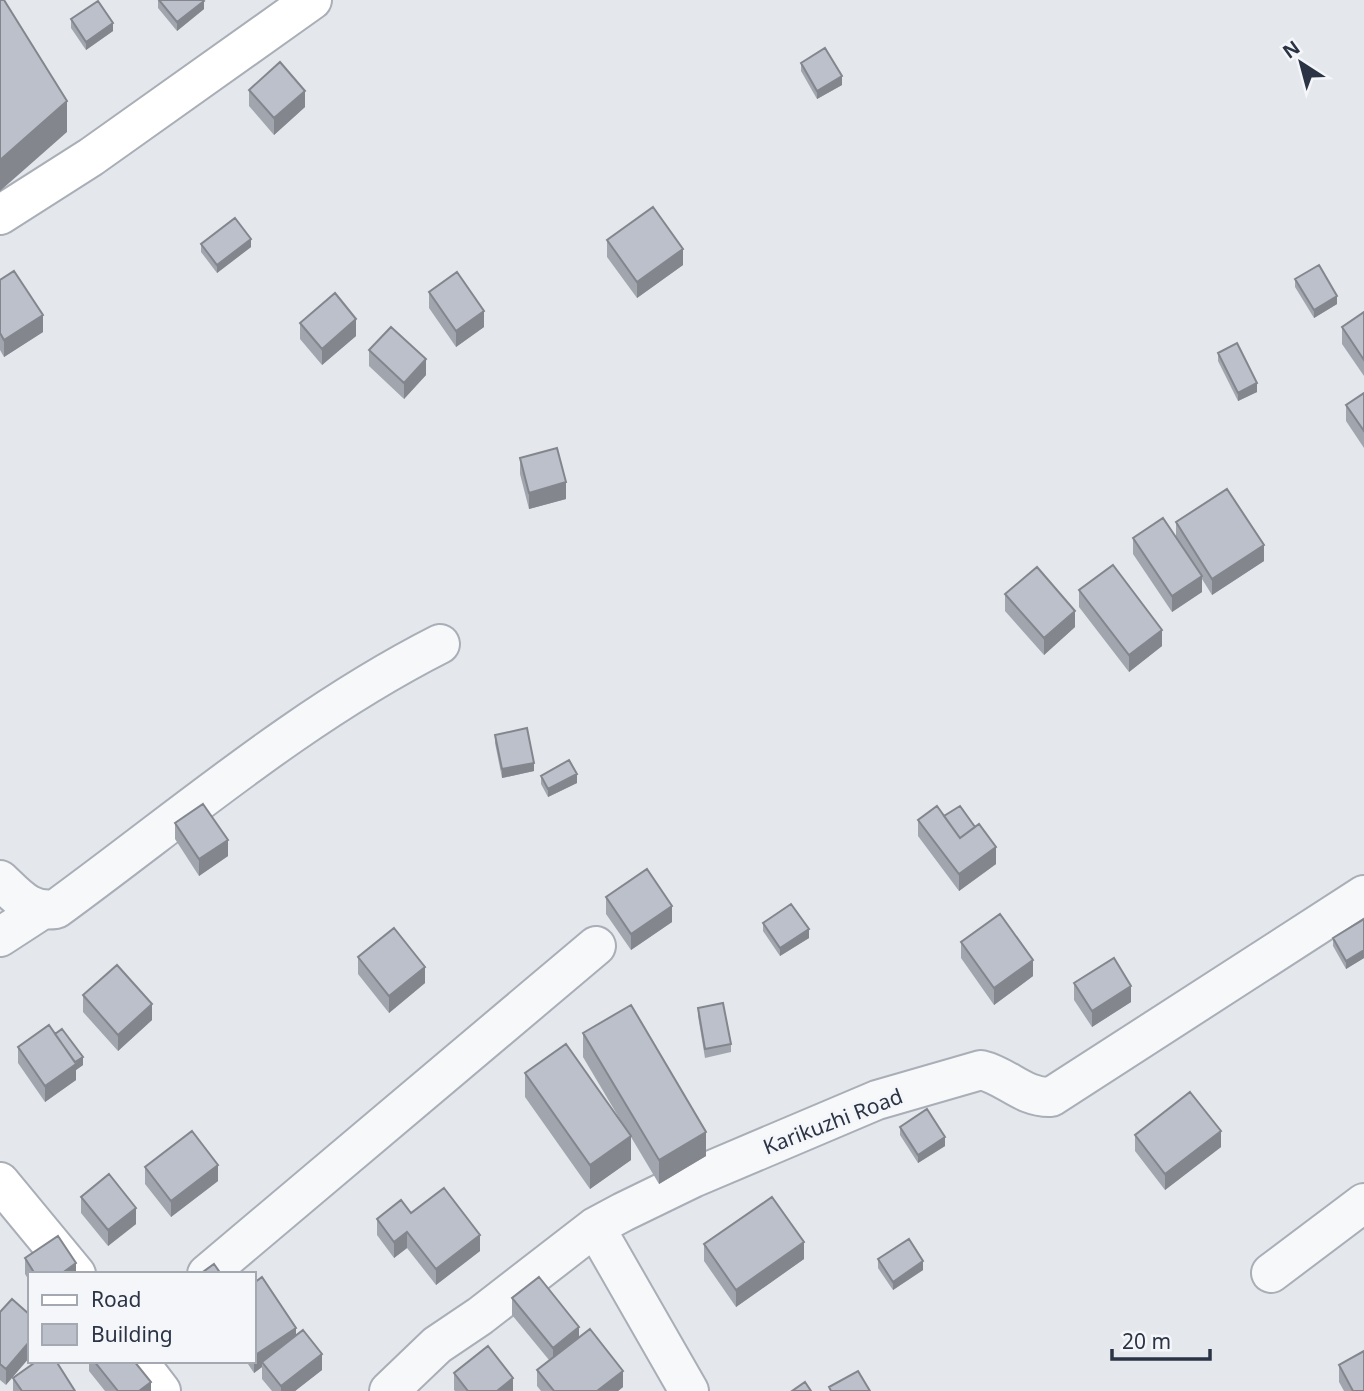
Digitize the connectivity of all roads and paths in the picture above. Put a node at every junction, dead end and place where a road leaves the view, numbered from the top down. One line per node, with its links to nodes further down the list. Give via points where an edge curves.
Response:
1 (312, 0): 2 (main road, via 91,157)
2 (0, 215)
3 (440, 644): 6 (street, via 328,709 219,784 56,909)
4 (0, 880): 6 (street)
5 (1364, 895): 11 (street, Karikuzhi Road, via 1059,1094 1036,1098 997,1074 981,1070 877,1100 693,1178)
6 (40, 911): 7 (street)
7 (0, 937)
8 (596, 946): 13 (street)
9 (0, 1182): 12 (main road)
10 (1364, 1203): 14 (street)
11 (595, 1227): 17 (street, Karikuzhi Road, via 437,1345); 18 (street)
12 (74, 1272)
13 (209, 1272)
14 (1271, 1273)
15 (140, 1363): 16 (main road)
16 (161, 1391)
17 (389, 1391)
18 (689, 1391)

